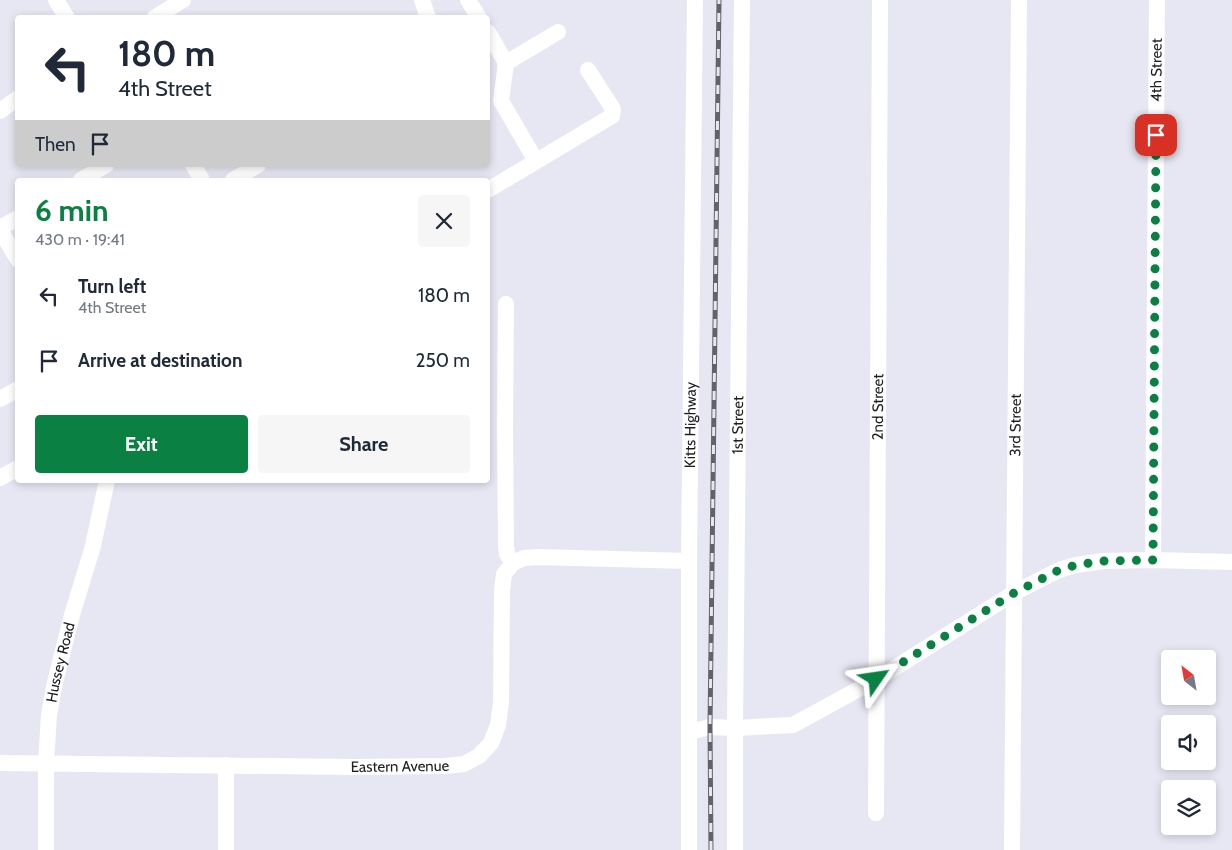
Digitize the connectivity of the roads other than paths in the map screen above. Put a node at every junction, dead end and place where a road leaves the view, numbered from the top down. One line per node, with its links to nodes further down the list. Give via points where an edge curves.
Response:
1 (56, 0): 10 (street)
2 (183, 0): 11 (street)
3 (422, 0): 12 (street)
4 (468, 0): 13 (street)
5 (695, 0): 38 (street, Kitts Highway)
6 (742, 0): 43 (street, 1st Street)
7 (880, 0): 42 (street, 2nd Street)
8 (1019, 0): 41 (street, 3rd Street)
9 (1157, 0): 37 (street, 4th Street)
10 (65, 15)
11 (160, 15)
12 (427, 15)
13 (477, 15)
14 (558, 32): 16 (street)
15 (490, 35): 16 (street)
16 (506, 62): 20 (street, via 501,102)
17 (588, 70): 20 (street, via 613,109 612,116)
18 (15, 100): 19 (street)
19 (0, 111)
20 (536, 161): 27 (street)
21 (103, 167): 24 (street)
22 (194, 167): 25 (street)
23 (255, 167): 26 (street)
24 (84, 178)
25 (201, 178)
26 (236, 178)
27 (490, 189)
28 (15, 220): 29 (street)
29 (0, 229): 30 (street)
30 (15, 255)
31 (506, 304): 40 (street, via 506,546)
32 (15, 391): 33 (street)
33 (0, 399)
34 (15, 470): 35 (street)
35 (0, 478)
36 (106, 483): 46 (street, Hussey Road, via 93,546 55,682)
37 (1153, 560): 39 (street); 41 (street, via 1076,565)
38 (689, 561): 40 (street, via 537,557); 44 (street, Kitts Highway)
39 (1232, 562)
40 (513, 563): 47 (street, Eastern Avenue, via 504,574 502,591 498,725 491,743 479,756 464,764 445,766)
41 (1014, 593): 42 (street); 53 (street, 3rd Street)
42 (876, 679): 43 (street, via 793,725); 48 (street, 2nd Street)
43 (735, 728): 44 (street, via 710,727); 52 (street, 1st Street)
44 (689, 732): 51 (street, Kitts Highway)
45 (0, 763): 46 (street, Eastern Avenue)
46 (46, 763): 47 (street, Eastern Avenue); 49 (street, Hussey Road)
47 (226, 765): 50 (street)
48 (876, 813)
49 (46, 850)
50 (226, 850)
51 (688, 850)
52 (735, 850)
53 (1012, 850)

